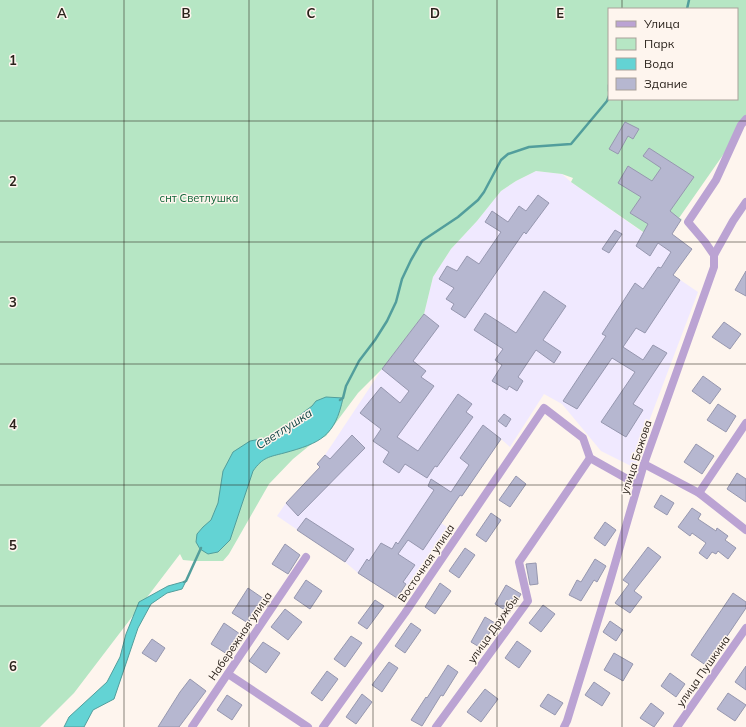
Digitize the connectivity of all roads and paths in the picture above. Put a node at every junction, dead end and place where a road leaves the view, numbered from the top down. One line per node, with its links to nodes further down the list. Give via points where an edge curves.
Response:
1 (746, 119): 3 (street, via 716,180 688,222)
2 (746, 202): 3 (street, улица Бажова, via 732,221)
3 (714, 255): 6 (street, улица Бажова, via 714,267)
4 (746, 423): 8 (street)
5 (590, 458): 7 (street); 15 (street, Восточная улица, via 583,438 544,408 405,613); 16 (street, улица Дружбы, via 519,562 528,602)
6 (644, 464): 7 (street, улица Бажова); 8 (street)
7 (638, 485): 17 (street, улица Бажова)
8 (700, 493): 9 (street)
9 (746, 530)
10 (306, 557): 12 (street, Набережная улица)
11 (746, 628): 18 (street, улица Пушкина)
12 (228, 674): 13 (street, Набережная улица); 14 (street)
13 (192, 727)
14 (308, 727)
15 (323, 727)
16 (436, 727)
17 (564, 727)
18 (677, 727)

